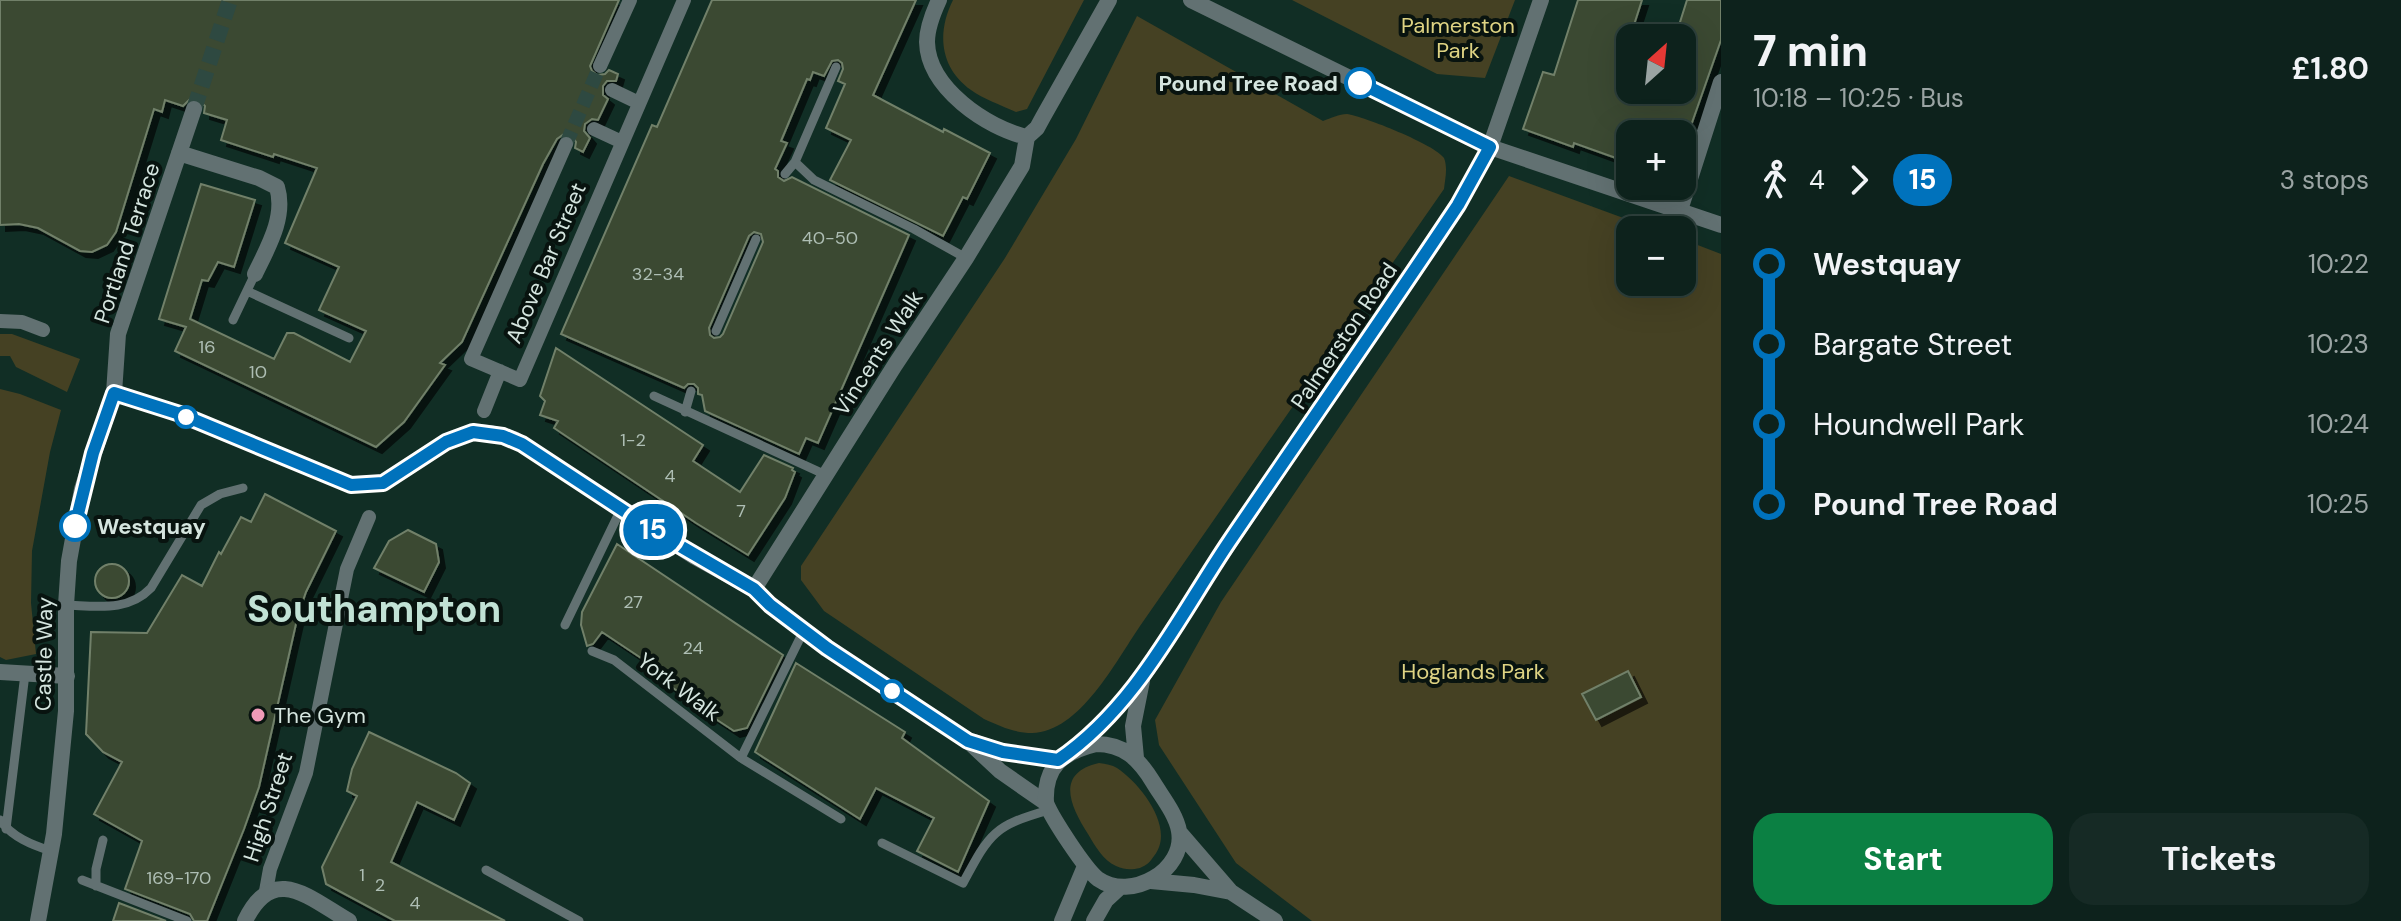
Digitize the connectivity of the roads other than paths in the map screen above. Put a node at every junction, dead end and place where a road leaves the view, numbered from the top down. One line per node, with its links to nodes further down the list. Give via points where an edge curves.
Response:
1 (630, 0): 7 (street)
2 (684, 0): 11 (street, Above Bar Street)
3 (939, 0): 15 (street, via 927,42 939,78 970,110)
4 (1109, 0): 15 (street, Vincents Walk)
5 (1191, 0): 18 (street)
6 (1541, 0): 18 (street, Palmerston Road)
7 (600, 66)
8 (836, 67): 20 (lane)
9 (1721, 82): 13 (street)
10 (612, 90): 11 (street)
11 (639, 103): 16 (street, Above Bar Street)
12 (194, 109): 19 (street, Portland Terrace)
13 (1716, 114): 22 (street)
14 (594, 129): 16 (street)
15 (1027, 137): 25 (street, Vincents Walk, via 1022,166)
16 (622, 142): 35 (street, Above Bar Street, via 520,380)
17 (566, 144): 35 (street, Above Bar Street, via 471,359)
18 (1490, 147): 22 (street); 53 (street, Palmerston Road, via 1458,205)
19 (179, 153): 26 (street, via 277,187 281,201 275,230); 37 (street, Portland Terrace, via 118,334)
20 (795, 162): 21 (lane); 25 (lane, via 814,180)
21 (785, 174)
22 (1680, 210): 23 (street)
23 (1721, 225)
24 (756, 239): 33 (lane)
25 (966, 258): 41 (street, Vincents Walk)
26 (255, 274): 27 (lane)
27 (247, 291): 29 (lane); 34 (lane)
28 (38, 315): 31 (street)
29 (233, 320)
30 (0, 321): 31 (street)
31 (22, 322): 32 (street)
32 (43, 330)
33 (716, 331)
34 (349, 338)
35 (500, 371): 39 (street, Above Bar Street)
36 (691, 391): 40 (lane)
37 (114, 393): 43 (street, via 180,414 351,485 383,483 446,442 473,432 490,433 514,439); 46 (street, Castle Way, via 82,489)
38 (654, 396): 40 (lane)
39 (484, 411)
40 (685, 412): 41 (lane)
41 (826, 475): 45 (street, Vincents Walk)
42 (243, 488): 46 (lane, via 201,505 141,599 116,606)
43 (621, 509): 45 (street); 47 (lane)
44 (369, 517): 72 (street, High Street, via 347,569 306,773)
45 (754, 589): 48 (street)
46 (66, 605): 52 (street, Castle Way)
47 (565, 625)
48 (804, 630): 54 (street); 56 (lane)
49 (592, 651): 56 (lane, York Walk, via 614,660)
50 (0, 672): 51 (street)
51 (25, 674): 52 (street); 61 (lane)
52 (67, 676): 65 (street, Castle Way)
53 (1143, 676): 55 (street, Palmerston Road); 57 (street, Palmerston Road, via 1133,726)
54 (968, 741): 58 (street); 59 (street)
55 (1075, 749): 57 (street, via 1111,744); 58 (street)
56 (741, 758): 60 (lane, York Walk)
57 (1136, 758): 62 (street)
58 (1058, 760): 59 (street, via 1045,791)
59 (1047, 806): 64 (lane, via 999,829 983,845 963,883); 66 (street)
60 (841, 819)
61 (3, 824): 65 (lane, via 32,845)
62 (1180, 833): 69 (street, via 1175,855); 73 (street)
63 (103, 840): 70 (lane)
64 (882, 843)
65 (51, 851): 74 (street, Castle Way)
66 (1085, 866): 71 (street); 79 (street)
67 (486, 870): 78 (lane)
68 (82, 880): 70 (lane)
69 (1151, 881): 71 (street); 73 (street)
70 (96, 886): 75 (lane)
71 (1119, 888): 80 (street)
72 (266, 891): 76 (street, High Street); 77 (street, via 293,890)
73 (1231, 892): 81 (street)
74 (38, 921)
75 (187, 921)
76 (245, 921)
77 (349, 921)
78 (579, 921)
79 (1062, 921)
80 (1094, 921)
81 (1275, 921)

